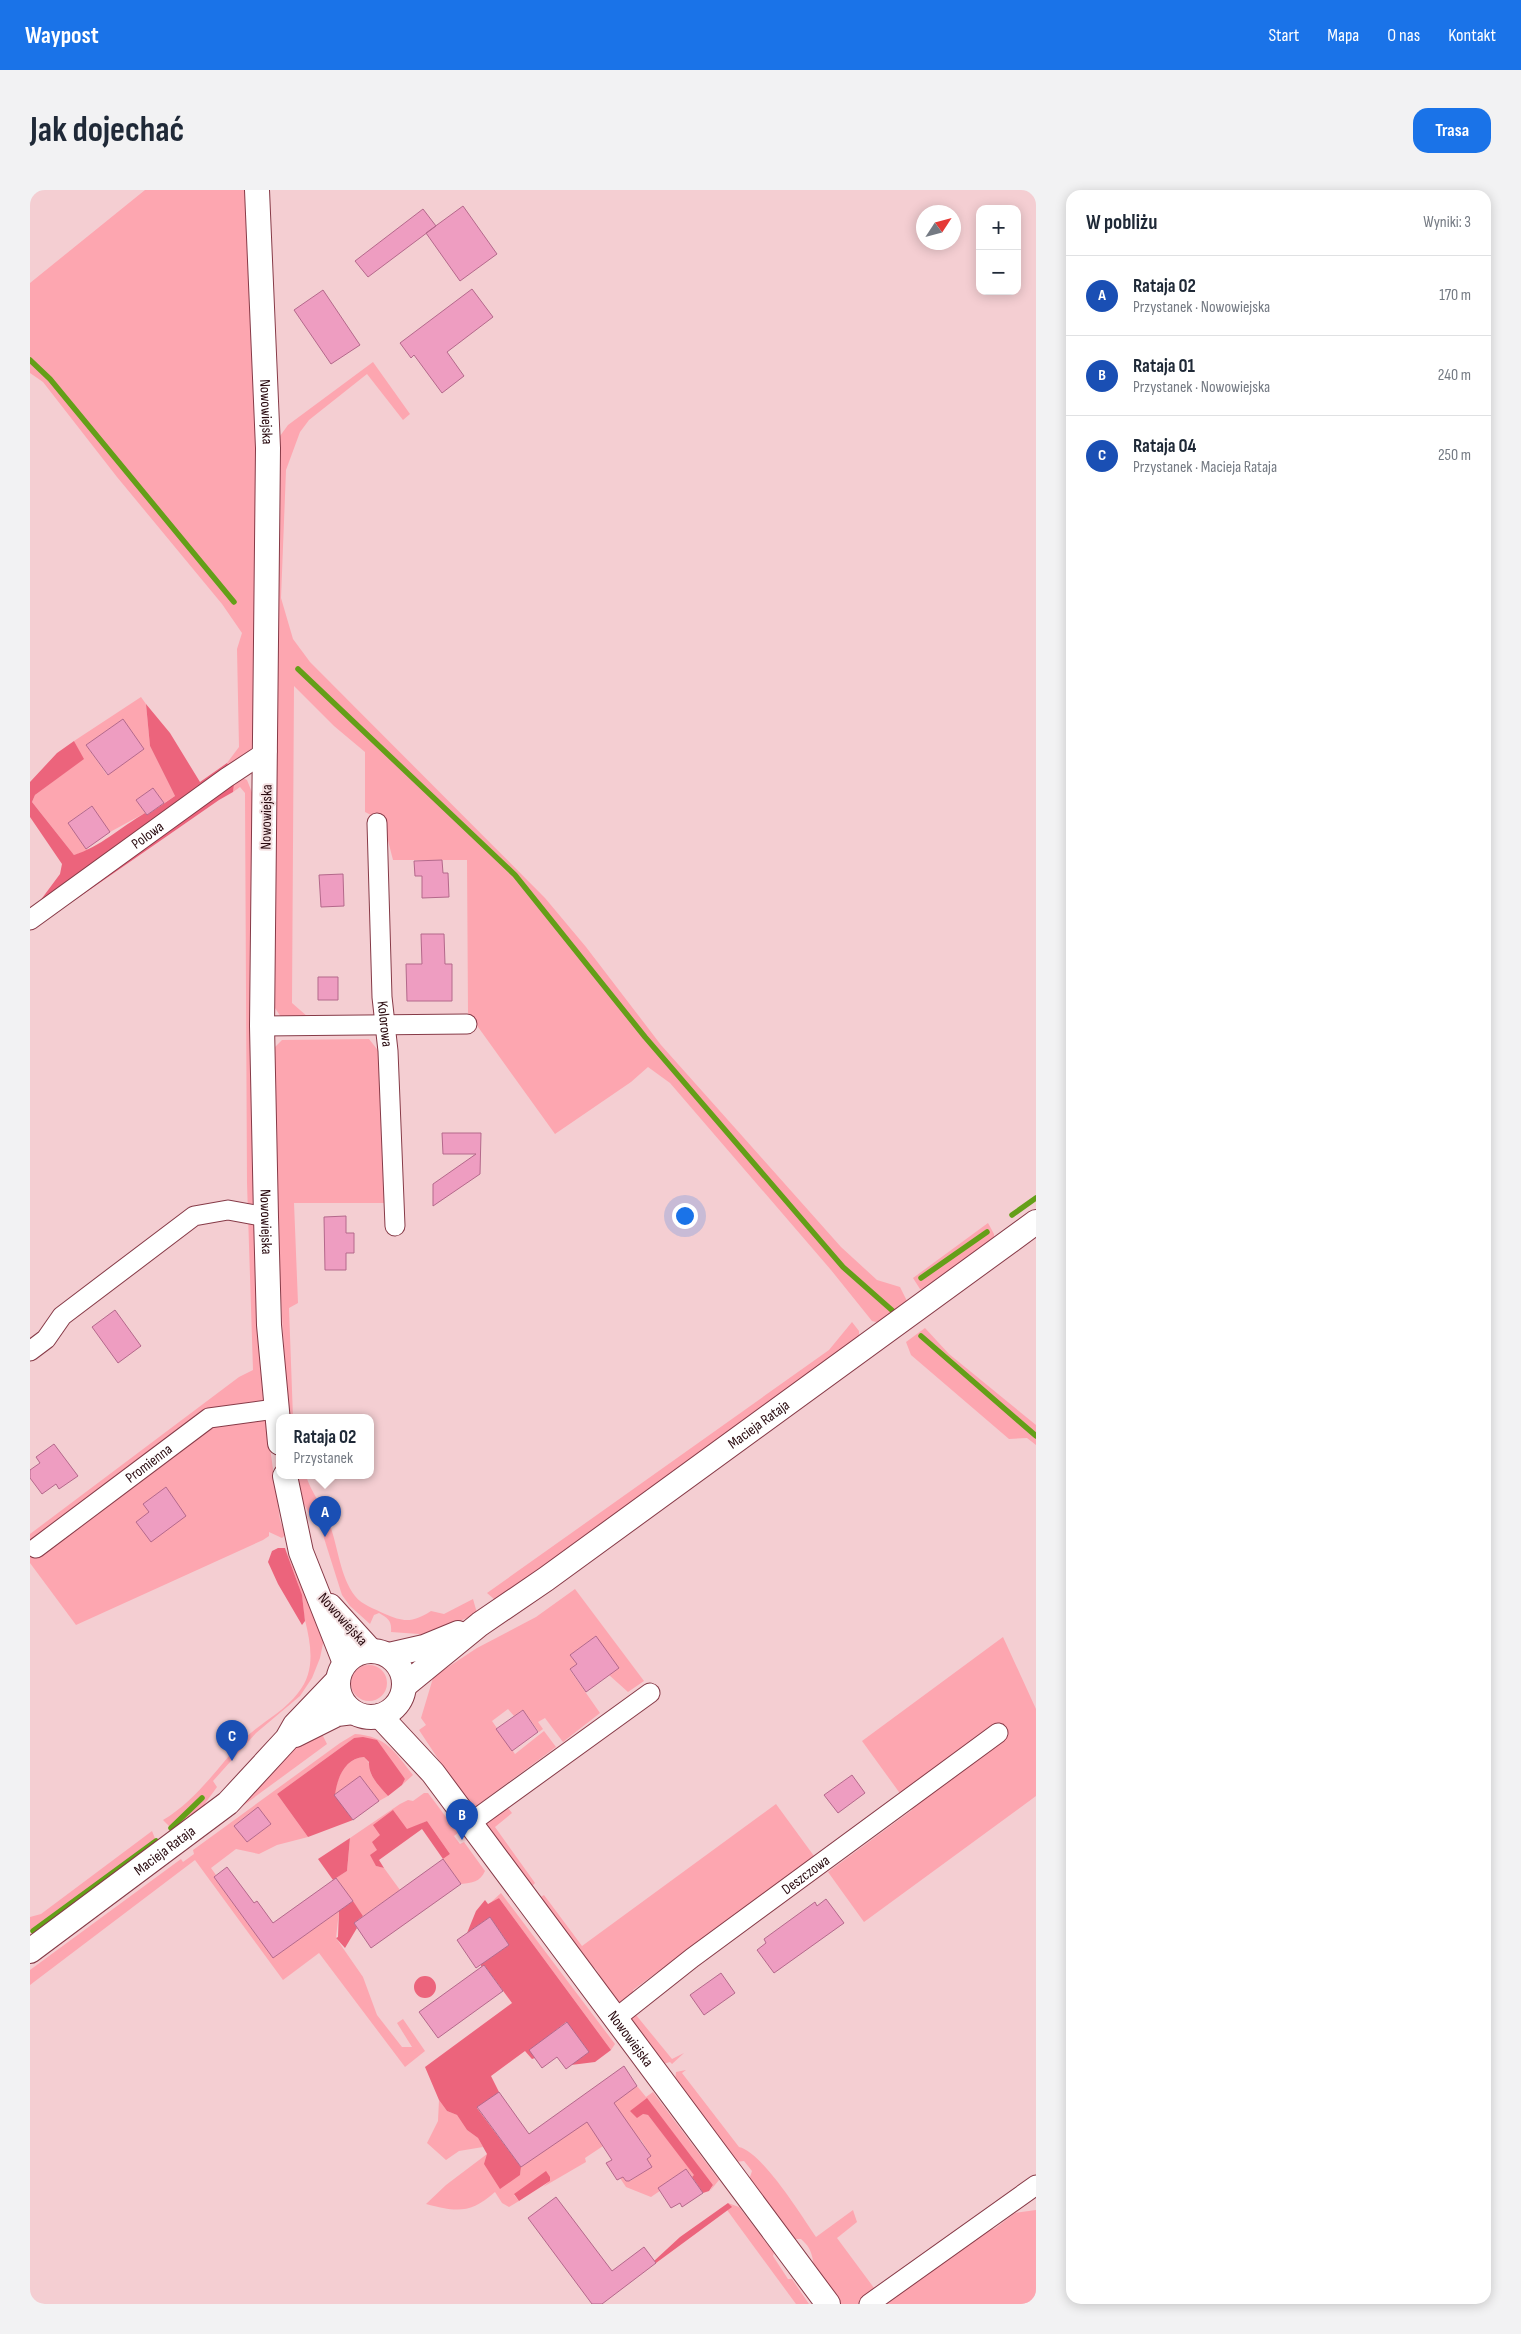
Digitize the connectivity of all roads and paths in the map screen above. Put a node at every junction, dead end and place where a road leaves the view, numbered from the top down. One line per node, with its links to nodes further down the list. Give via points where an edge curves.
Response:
1 (257, 190): 2 (street, Nowowiejska, via 268,448)
2 (267, 751): 4 (street, Polowa); 6 (street, Nowowiejska)
3 (377, 823): 7 (street, Kolorowa)
4 (30, 920)
5 (467, 1024): 7 (street)
6 (262, 1026): 7 (street); 8 (street, Nowowiejska)
7 (385, 1026): 10 (street, Kolorowa)
8 (266, 1217): 11 (street, via 228,1210 194,1216 62,1316 46,1339); 12 (street, Nowowiejska)
9 (1036, 1222): 17 (street, Macieja Rataja)
10 (395, 1226)
11 (30, 1351)
12 (275, 1409): 13 (street, Nowowiejska); 15 (street, Promienna, via 209,1418)
13 (276, 1416)
14 (286, 1479): 16 (street, Nowowiejska, via 296,1536)
15 (36, 1548)
16 (315, 1587): 18 (street, Nowowiejska); 19 (street, Nowowiejska)
17 (480, 1624): 18 (street, Macieja Rataja, via 424,1647); 20 (street, Macieja Rataja)
18 (380, 1653): 19 (street, via 356,1654); 20 (street, via 397,1663 402,1672)
19 (341, 1672): 22 (street, via 343,1702); 25 (street, Macieja Rataja, via 295,1724)
20 (402, 1692): 23 (street, via 393,1710); 26 (street, Nowowiejska, via 405,1716)
21 (650, 1692): 27 (street)
22 (354, 1712): 23 (street, via 361,1716); 25 (street, Macieja Rataja, via 337,1714)
23 (380, 1716): 26 (street, Nowowiejska)
24 (998, 1733): 29 (street, Deszczowa, via 692,1958)
25 (286, 1739): 28 (street, Macieja Rataja, via 228,1802)
26 (433, 1773): 27 (street, Nowowiejska)
27 (469, 1824): 29 (street, Nowowiejska)
28 (30, 1951)
29 (615, 2019): 31 (street, Nowowiejska)
30 (1036, 2185): 32 (street)
31 (828, 2304)
32 (869, 2304)

